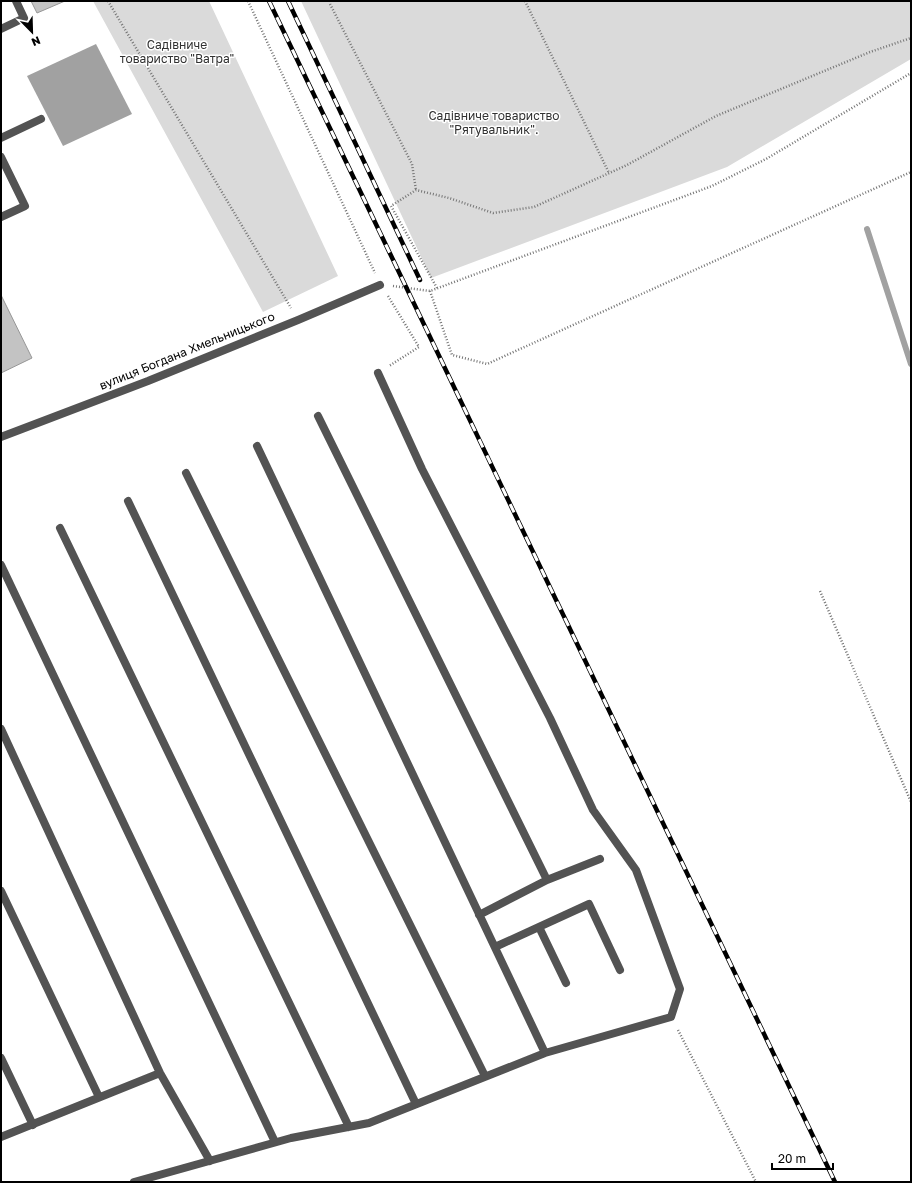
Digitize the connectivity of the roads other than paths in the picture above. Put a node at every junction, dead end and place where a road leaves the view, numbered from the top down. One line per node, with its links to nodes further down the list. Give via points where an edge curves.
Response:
1 (16, 1): 2 (lane, via 24,18)
2 (1, 29)
3 (41, 119): 4 (lane)
4 (1, 138)
5 (1, 157): 6 (lane, via 25,206)
6 (1, 217)
7 (380, 285): 10 (lane, вулиця Богдана Хмельницького, via 148,381)
8 (378, 373): 25 (lane, via 422,469 550,718 593,810 636,870 680,989 671,1017)
9 (318, 416): 18 (lane)
10 (2, 435)
11 (257, 446): 20 (lane)
12 (186, 473): 28 (lane)
13 (128, 501): 30 (lane)
14 (60, 528): 32 (lane)
15 (1, 565): 34 (lane)
16 (1, 729): 27 (lane)
17 (600, 859): 18 (lane)
18 (547, 880): 20 (lane)
19 (1, 891): 29 (lane)
20 (479, 915): 22 (lane)
21 (539, 927): 22 (lane); 23 (lane, via 589,904); 24 (lane)
22 (495, 948): 25 (lane)
23 (620, 970)
24 (566, 983)
25 (545, 1053): 28 (lane)
26 (1, 1058): 31 (lane)
27 (160, 1073): 29 (lane); 35 (lane)
28 (485, 1076): 30 (lane)
29 (99, 1097): 31 (lane)
30 (416, 1104): 32 (lane, via 369,1123)
31 (33, 1124): 33 (lane)
32 (349, 1127): 34 (lane)
33 (1, 1137)
34 (275, 1142): 35 (lane)
35 (210, 1161): 36 (lane)
36 (134, 1182)

